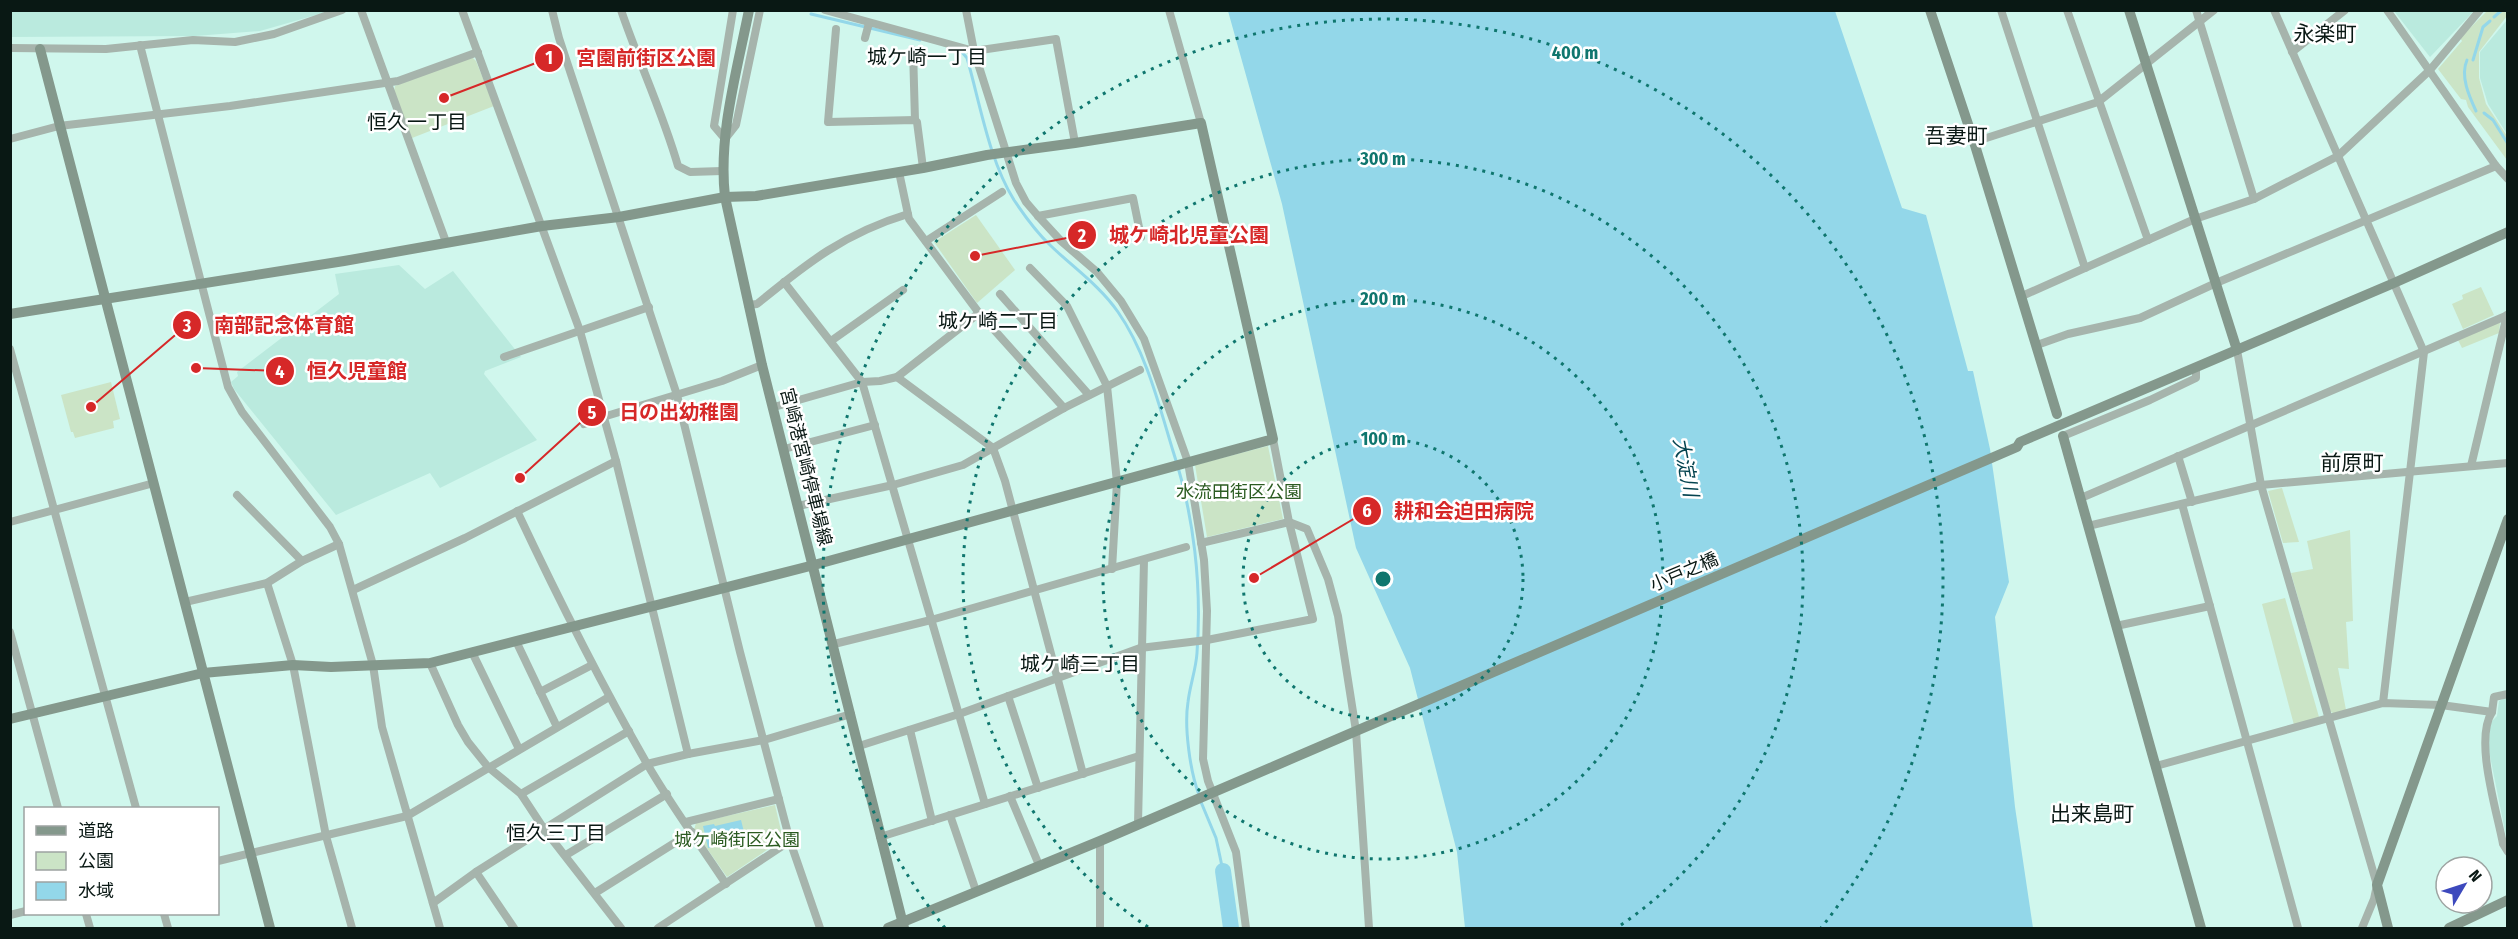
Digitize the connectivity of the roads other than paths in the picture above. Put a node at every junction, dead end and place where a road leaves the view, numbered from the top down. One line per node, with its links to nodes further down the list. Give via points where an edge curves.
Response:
1 (342, 10): 26 (street, via 274,34 235,42 193,40)
2 (361, 10): 35 (street)
3 (462, 10): 31 (street)
4 (552, 10): 58 (street)
5 (621, 10): 50 (street, via 678,166 690,171)
6 (732, 10): 43 (street, via 714,126)
7 (749, 10): 43 (street, 宮崎港宮崎停車場線)
8 (760, 10): 43 (street, via 736,125)
9 (825, 10): 23 (street)
10 (966, 10): 30 (street)
11 (1169, 10): 40 (street)
12 (1930, 10): 44 (street)
13 (2001, 10): 39 (street)
14 (2067, 10): 36 (street)
15 (2129, 10): 33 (street)
16 (2196, 10): 22 (street)
17 (2214, 10): 22 (street)
18 (2274, 10): 32 (street)
19 (2346, 10): 32 (street)
20 (2387, 10): 34 (street)
21 (2480, 10): 34 (street)
22 (2199, 21): 33 (street); 55 (street)
23 (869, 23): 25 (street); 30 (street)
24 (836, 29): 38 (street, via 828,122)
25 (865, 38)
26 (140, 45): 28 (street); 37 (street)
27 (10, 48): 28 (street)
28 (40, 49): 41 (street)
29 (913, 50): 38 (street)
30 (974, 51): 45 (street, via 1056,39); 46 (street)
31 (478, 52): 35 (street); 61 (street)
32 (2292, 52): 47 (street)
33 (2146, 62): 36 (street); 59 (street)
34 (2430, 70): 47 (street); 48 (street)
35 (388, 83): 37 (street); 65 (street)
36 (2098, 102): 39 (street); 64 (street)
37 (156, 114): 41 (street); 69 (street)
38 (915, 120): 49 (street)
39 (2037, 122): 44 (street); 68 (street)
40 (1201, 123): 45 (street); 105 (street)
41 (59, 126): 42 (street); 76 (street)
42 (10, 139)
43 (725, 139): 50 (street, 宮崎港宮崎停車場線)
44 (1974, 142): 75 (street)
45 (1075, 143): 46 (street)
46 (1006, 153): 49 (street); 57 (street, via 1016,183)
47 (2338, 156): 55 (street); 60 (street)
48 (2496, 166): 52 (street); 60 (street)
49 (922, 168): 51 (street)
50 (722, 171): 54 (street, 宮崎港宮崎停車場線)
51 (899, 172): 54 (street, via 756,196); 56 (street)
52 (2508, 179)
53 (1002, 192): 66 (street)
54 (725, 197): 58 (street); 77 (street, 宮崎港宮崎停車場線)
55 (2254, 199): 59 (street)
56 (908, 214): 66 (street); 70 (street, via 840,241)
57 (1038, 216): 63 (street, via 1133,198); 110 (street, via 1097,272 1121,301 1144,339)
58 (619, 217): 61 (street); 78 (street)
59 (2195, 219): 64 (street); 71 (street)
60 (2366, 222): 71 (street); 72 (street)
61 (542, 226): 65 (street); 82 (street)
62 (2508, 232): 72 (street, 小戸之橋)
63 (1141, 237)
64 (2148, 240): 68 (street)
65 (446, 242): 69 (street)
66 (926, 242): 79 (street)
67 (1030, 268): 94 (street, via 1067,306)
68 (2085, 268): 75 (street)
69 (201, 282): 76 (street); 132 (street, via 228,387 242,412)
70 (784, 282): 77 (street, via 757,304); 83 (street)
71 (2216, 283): 84 (street, via 2140,318); 86 (street)
72 (2394, 283): 86 (street, 小戸之橋); 87 (street)
73 (903, 290): 83 (street)
74 (1000, 294): 96 (street)
75 (2022, 296): 84 (street)
76 (105, 299): 80 (street); 115 (street)
77 (748, 305): 89 (street, 宮崎港宮崎停車場線)
78 (649, 307): 82 (street); 95 (street)
79 (979, 313): 92 (street); 98 (street)
80 (10, 314)
81 (2507, 315): 87 (street); 112 (street)
82 (580, 331): 88 (street); 100 (street)
83 (831, 341): 93 (street)
84 (2037, 345): 99 (street)
85 (10, 349): 125 (street)
86 (2237, 350): 90 (street, 小戸之橋); 103 (street)
87 (2424, 352): 103 (street); 113 (street)
88 (504, 357)
89 (762, 365): 95 (street); 97 (street, 宮崎港宮崎停車場線)
90 (2196, 368): 104 (street, via 2196,378); 174 (street, 小戸之橋)
91 (1140, 370): 94 (street)
92 (897, 377): 93 (street); 106 (street)
93 (862, 382): 97 (street); 102 (street)
94 (1107, 386): 96 (street); 114 (street)
95 (677, 395): 100 (street); 139 (street)
96 (1089, 395): 98 (street)
97 (774, 407): 107 (street, 宮崎港宮崎停車場線)
98 (1064, 408): 106 (street)
99 (2057, 414)
100 (603, 417): 101 (street); 109 (street)
101 (584, 424)
102 (875, 424): 107 (street); 117 (street)
103 (2251, 425): 108 (street); 116 (street)
104 (2063, 436): 119 (street)
105 (1273, 439): 110 (street); 128 (street)
106 (993, 448): 117 (street, via 963,465); 123 (street)
107 (784, 449): 122 (street, 宮崎港宮崎停車場線)
108 (2178, 456): 119 (street); 120 (street)
109 (616, 461): 124 (street); 144 (street)
110 (1188, 462): 114 (street); 131 (street)
111 (2508, 463): 112 (street)
112 (2471, 466): 113 (street)
113 (2410, 472): 116 (street); 165 (street)
114 (1117, 482): 123 (street); 137 (street)
115 (154, 483): 125 (street); 142 (street)
116 (2261, 485): 120 (street); 172 (street)
117 (893, 486): 122 (street); 130 (street)
118 (237, 495): 135 (street)
119 (2081, 498): 129 (street)
120 (2192, 502): 121 (street)
121 (2182, 504): 129 (street); 143 (street)
122 (798, 506): 136 (street, 宮崎港宮崎停車場線)
123 (1012, 510): 130 (street); 141 (street)
124 (517, 511): 140 (street); 146 (street)
125 (53, 512): 127 (street); 162 (street)
126 (2508, 519): 166 (street)
127 (10, 522)
128 (1289, 522): 131 (street); 149 (street, via 1313,619); 174 (street, via 1306,529 1331,589)
129 (2088, 526): 147 (street)
130 (907, 540): 136 (street); 145 (street)
131 (1201, 543): 149 (street)
132 (339, 544): 135 (street); 140 (street)
133 (1186, 547): 134 (street)
134 (1144, 560): 137 (street); 152 (street)
135 (302, 561): 138 (street)
136 (814, 565): 139 (street); 151 (street, 宮崎港宮崎停車場線)
137 (1112, 569): 141 (street)
138 (267, 583): 142 (street); 155 (street)
139 (725, 588): 144 (street); 177 (street)
140 (353, 590): 156 (street)
141 (1034, 591): 145 (street); 159 (street)
142 (185, 602): 158 (street)
143 (2210, 606): 147 (street); 178 (street)
144 (652, 607): 146 (street); 181 (street)
145 (931, 620): 151 (street); 170 (street)
146 (572, 626): 150 (street); 157 (street)
147 (2116, 626): 184 (street)
148 (10, 632): 168 (street)
149 (1207, 640): 152 (street); 188 (street, via 1202,743 1205,773)
150 (516, 641): 153 (street); 160 (street)
151 (834, 644): 169 (street, 宮崎港宮崎停車場線)
152 (1140, 648): 159 (street); 182 (street)
153 (472, 652): 154 (street); 180 (street)
154 (430, 663): 156 (street); 185 (street, via 458,725)
155 (293, 665): 156 (street); 158 (street); 203 (street)
156 (374, 665): 196 (street, via 382,727)
157 (592, 665): 160 (street); 164 (street)
158 (204, 673): 162 (street); 208 (street)
159 (1057, 678): 163 (street); 186 (street)
160 (540, 692): 173 (street)
161 (2508, 694): 167 (street, via 2494,697)
162 (106, 695): 168 (street); 195 (street)
163 (1008, 696): 170 (street); 187 (street)
164 (609, 697): 173 (street); 176 (street)
165 (2383, 703): 166 (street); 172 (street)
166 (2441, 705): 167 (street); 214 (street)
167 (2492, 711): 207 (street, via 2486,721 2484,745 2503,844)
168 (33, 713): 171 (street); 194 (street)
169 (851, 714): 177 (street); 179 (street, 宮崎港宮崎停車場線)
170 (958, 714): 175 (street); 193 (street)
171 (10, 719)
172 (2328, 720): 178 (street); 214 (street)
173 (556, 727): 180 (street)
174 (1360, 729): 188 (street, 小戸之橋); 230 (street)
175 (910, 730): 179 (street); 198 (street)
176 (628, 731): 183 (street); 189 (street)
177 (764, 740): 181 (street); 192 (street)
178 (2247, 742): 184 (street); 232 (street)
179 (859, 746): 204 (street, 宮崎港宮崎停車場線)
180 (519, 749): 185 (street)
181 (688, 754): 183 (street)
182 (1139, 756): 186 (street); 200 (street)
183 (647, 765): 190 (street); 201 (street)
184 (2156, 766): 231 (street)
185 (488, 767): 189 (street); 196 (street)
186 (1083, 774): 187 (street)
187 (1038, 788): 191 (street)
188 (1213, 792): 200 (street, 小戸之橋); 229 (street, via 1236,852)
189 (521, 794): 201 (street)
190 (667, 794): 199 (street); 209 (street)
191 (1010, 796): 193 (street); 211 (street)
192 (779, 799): 199 (street); 206 (street)
193 (985, 804): 197 (street)
194 (58, 807)
195 (136, 807)
196 (407, 816): 203 (street); 218 (street)
197 (950, 816): 198 (street); 215 (street)
198 (932, 821): 204 (street)
199 (686, 822): 202 (street)
200 (1138, 824): 205 (street, 小戸之橋)
201 (544, 829): 209 (street); 212 (street)
202 (692, 832): 213 (street); 216 (street)
203 (326, 836): 208 (street); 221 (street)
204 (880, 837): 219 (street, 宮崎港宮崎停車場線)
205 (1100, 840): 211 (street, 小戸之橋); 228 (street)
206 (790, 841): 213 (street); 226 (street)
207 (2508, 852)
208 (250, 853): 210 (street); 220 (street)
209 (566, 855): 216 (street)
210 (219, 861)
211 (1039, 865): 215 (street, 小戸之橋)
212 (476, 872): 218 (street); 223 (street)
213 (726, 884): 225 (street)
214 (2377, 885): 233 (street); 234 (street)
215 (976, 891): 219 (street, 小戸之橋)
216 (595, 893): 224 (street)
217 (2508, 900): 235 (street)
218 (433, 903): 222 (street)
219 (904, 926): 227 (street, 小戸之橋)
220 (270, 928)
221 (352, 928)
222 (440, 928)
223 (513, 928)
224 (621, 928)
225 (658, 928)
226 (820, 928)
227 (888, 928)
228 (1099, 928)
229 (1246, 928)
230 (1369, 928)
231 (2201, 928)
232 (2298, 928)
233 (2362, 928)
234 (2388, 928)
235 (2449, 928)

